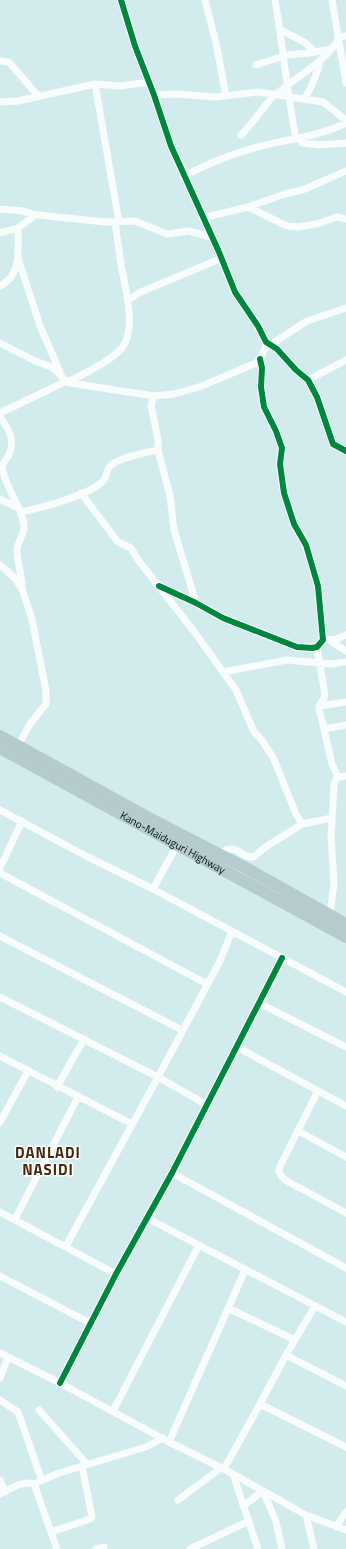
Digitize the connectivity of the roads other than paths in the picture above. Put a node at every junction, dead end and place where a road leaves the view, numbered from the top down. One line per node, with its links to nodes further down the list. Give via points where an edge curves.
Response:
1 (121, 0): 14 (street)
2 (204, 0): 21 (street, via 216,43)
3 (275, 0): 5 (street)
4 (332, 0): 6 (street)
5 (279, 28): 8 (street, via 306,43); 9 (street)
6 (343, 36): 7 (street); 13 (street)
7 (331, 49): 8 (street); 11 (street)
8 (315, 52): 9 (street)
9 (284, 56): 12 (street); 17 (street)
10 (0, 61): 20 (street, via 9,62)
11 (320, 61): 17 (street); 23 (street, via 308,96)
12 (256, 65)
13 (345, 66): 15 (street)
14 (149, 82): 16 (street, via 120,86); 18 (street)
15 (346, 83)
16 (95, 84): 20 (street); 36 (street)
17 (287, 86): 19 (street); 22 (street)
18 (154, 95): 21 (street); 30 (street)
19 (276, 95): 21 (street, via 256,92); 22 (street); 26 (street)
20 (38, 96): 24 (street)
21 (226, 96)
22 (288, 97): 23 (street); 27 (street)
23 (304, 99): 25 (street, via 324,102)
24 (0, 102)
25 (346, 122): 27 (street, via 332,130)
26 (241, 135)
27 (299, 141): 28 (street, via 320,145); 30 (street, via 268,144 219,160)
28 (346, 143)
29 (346, 171): 31 (street, via 305,189)
30 (184, 176): 34 (street)
31 (248, 207): 34 (street); 35 (street, via 292,227 317,224 337,217)
32 (0, 209): 33 (street)
33 (35, 215): 36 (street); 37 (street)
34 (202, 218): 39 (street)
35 (346, 219)
36 (117, 222): 39 (street, via 135,220 167,234 189,231); 43 (street)
37 (18, 228): 38 (street); 40 (street)
38 (0, 233)
39 (211, 237): 41 (street)
40 (18, 258): 42 (street, via 13,276); 49 (street, via 40,326)
41 (222, 258): 43 (street); 46 (street, via 235,292)
42 (0, 286)
43 (128, 300): 51 (street, via 128,335 122,347 114,355)
44 (346, 308): 46 (street, via 307,321)
45 (0, 343): 49 (street, via 52,367)
46 (269, 344): 47 (street); 50 (street)
47 (260, 359): 52 (street, via 202,386 174,394); 66 (street, via 264,407 282,448 280,464 284,493 294,524 306,545 318,586)
48 (346, 360): 50 (street)
49 (61, 375): 51 (street)
50 (308, 380): 56 (street, via 317,397 333,444)
51 (68, 382): 52 (street); 53 (street)
52 (154, 396): 55 (street, via 151,403)
53 (0, 413)
54 (0, 417): 57 (street, via 8,428 11,442 9,454)
55 (158, 450): 58 (street, via 112,464 103,481); 64 (street, via 172,505 174,530)
56 (346, 451)
57 (1, 467): 60 (street)
58 (81, 493): 60 (street, via 35,509); 62 (street, via 118,542 131,548)
59 (0, 499): 60 (street)
60 (19, 510): 63 (street, via 24,522 24,532 17,550)
61 (0, 566): 63 (street, via 16,578)
62 (159, 586): 64 (street); 71 (street)
63 (22, 589): 77 (street, via 32,620 46,691 46,704 30,724)
64 (196, 603): 67 (street, via 223,618 297,647)
65 (346, 635): 66 (street)
66 (326, 640): 67 (street); 68 (street)
67 (317, 647): 70 (street)
68 (346, 651)
69 (346, 662): 70 (street)
70 (320, 663): 71 (street, via 287,660); 73 (street, via 325,695)
71 (223, 672): 83 (street, via 240,696 254,732 272,757)
72 (346, 702): 73 (street)
73 (319, 706): 75 (street)
74 (346, 725): 75 (street)
75 (324, 729): 79 (street, via 332,764)
76 (0, 736): 77 (highway, Kano-Maiduguri Highway)
77 (18, 746): 85 (highway, Kano-Maiduguri Highway)
78 (0, 748): 84 (highway, Kano-Maiduguri Highway)
79 (342, 776): 81 (street, via 335,781)
80 (0, 810): 82 (street)
81 (332, 818): 83 (street); 89 (street, via 334,883)
82 (22, 821): 86 (street); 88 (street)
83 (302, 824): 85 (street, via 264,848 254,858 234,849)
84 (177, 845): 88 (street); 93 (highway, Kano-Maiduguri Highway)
85 (219, 854): 89 (highway, Kano-Maiduguri Highway)
86 (0, 868)
87 (0, 873): 95 (street)
88 (153, 889): 91 (street)
89 (330, 915): 90 (highway, Kano-Maiduguri Highway)
90 (346, 924)
91 (232, 931): 94 (street); 95 (street)
92 (0, 936): 99 (street)
93 (346, 937)
94 (282, 958): 96 (street); 98 (street)
95 (207, 984): 99 (street)
96 (346, 992)
97 (0, 997): 100 (street)
98 (259, 1003): 101 (street); 102 (street)
99 (182, 1030): 105 (street)
100 (84, 1040): 105 (street); 106 (street)
101 (237, 1047): 107 (street); 109 (street)
102 (346, 1047)
103 (0, 1056): 104 (street)
104 (28, 1071): 106 (street); 111 (street)
105 (158, 1077): 109 (street); 112 (street)
106 (57, 1087): 108 (street)
107 (318, 1091): 110 (street); 113 (street)
108 (78, 1097): 112 (street); 119 (street)
109 (207, 1105): 115 (street)
110 (346, 1106)
111 (0, 1122)
112 (132, 1124): 121 (street)
113 (298, 1131): 114 (street); 117 (street, via 279,1172 287,1181)
114 (346, 1157)
115 (172, 1173): 118 (street); 122 (street)
116 (0, 1212): 119 (street)
117 (346, 1213)
118 (147, 1218): 120 (street); 124 (street)
119 (15, 1219): 121 (street)
120 (199, 1245): 123 (street); 140 (street)
121 (66, 1246): 124 (street)
122 (346, 1268)
123 (245, 1270): 126 (street); 127 (street)
124 (116, 1274): 129 (street)
125 (0, 1276): 129 (street)
126 (315, 1306): 128 (street); 130 (street)
127 (228, 1308): 130 (street); 141 (street)
128 (346, 1322)
129 (90, 1323): 135 (street)
130 (295, 1340): 132 (street)
131 (0, 1353): 133 (street)
132 (286, 1355): 136 (street); 138 (street)
133 (8, 1357): 134 (street); 135 (street)
134 (0, 1378)
135 (60, 1382): 140 (street)
136 (346, 1386)
137 (0, 1400): 147 (street, via 18,1412)
138 (260, 1404): 142 (street); 144 (street)
139 (39, 1410): 143 (street)
140 (114, 1411): 141 (street)
141 (166, 1440): 143 (street); 144 (street)
142 (346, 1447)
143 (84, 1465): 147 (street); 158 (street, via 92,1517 90,1520)
144 (223, 1468): 145 (street); 151 (street)
145 (233, 1474): 149 (street); 152 (street)
146 (0, 1480): 150 (street)
147 (42, 1481): 148 (street)
148 (34, 1484): 150 (street, via 23,1483); 158 (street)
149 (263, 1491): 152 (street); 154 (street); 164 (street, via 276,1522)
150 (2, 1493)
151 (178, 1500)
152 (244, 1506): 155 (street)
153 (346, 1512): 156 (street)
154 (306, 1515): 156 (street); 165 (street)
155 (248, 1521): 160 (street); 163 (street)
156 (336, 1527): 157 (street)
157 (346, 1530)
158 (51, 1532): 161 (street)
159 (104, 1547): 162 (street)
160 (256, 1548)
161 (57, 1549)
162 (96, 1549)
163 (190, 1549)
164 (282, 1549)
165 (314, 1549)

